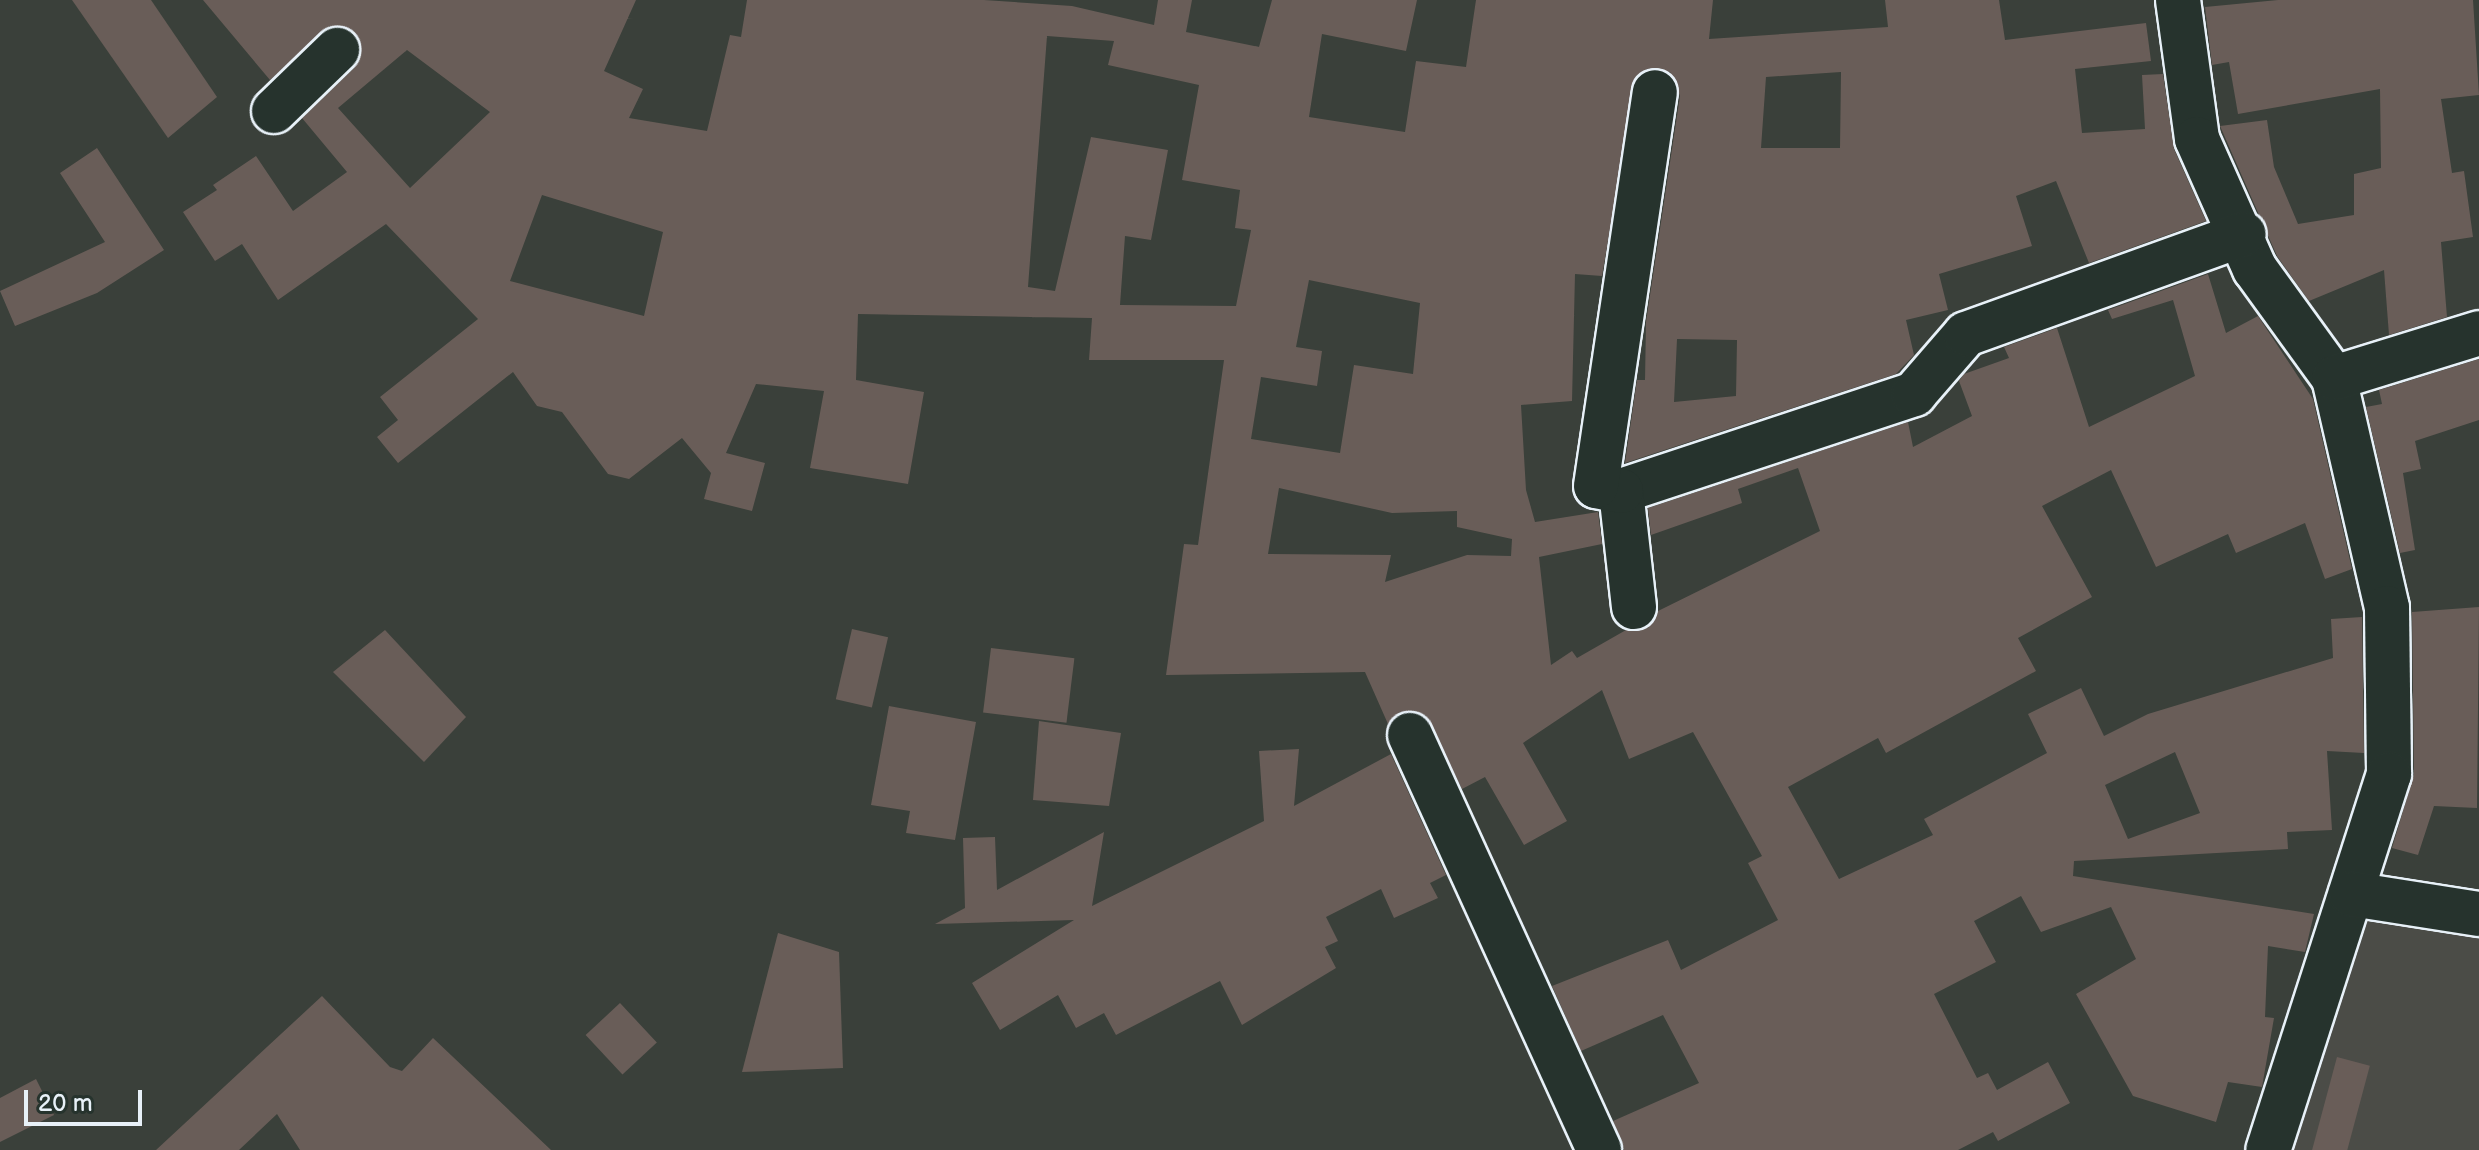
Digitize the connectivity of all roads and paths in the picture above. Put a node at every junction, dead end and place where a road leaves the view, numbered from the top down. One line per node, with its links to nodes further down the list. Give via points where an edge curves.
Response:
1 (2178, 0): 5 (street, via 2197,139)
2 (337, 50): 4 (street)
3 (1655, 92): 8 (street, via 1596,486)
4 (274, 111)
5 (2244, 234): 7 (street, via 2255,269); 8 (street, via 1966,334 1914,394)
6 (2479, 333): 7 (street)
7 (2334, 378): 11 (street, via 2387,608 2389,774)
8 (1621, 491): 9 (street)
9 (1634, 607)
10 (1410, 735): 13 (street)
11 (2351, 894): 12 (street); 14 (street)
12 (2479, 914)
13 (1599, 1150)
14 (2268, 1150)

